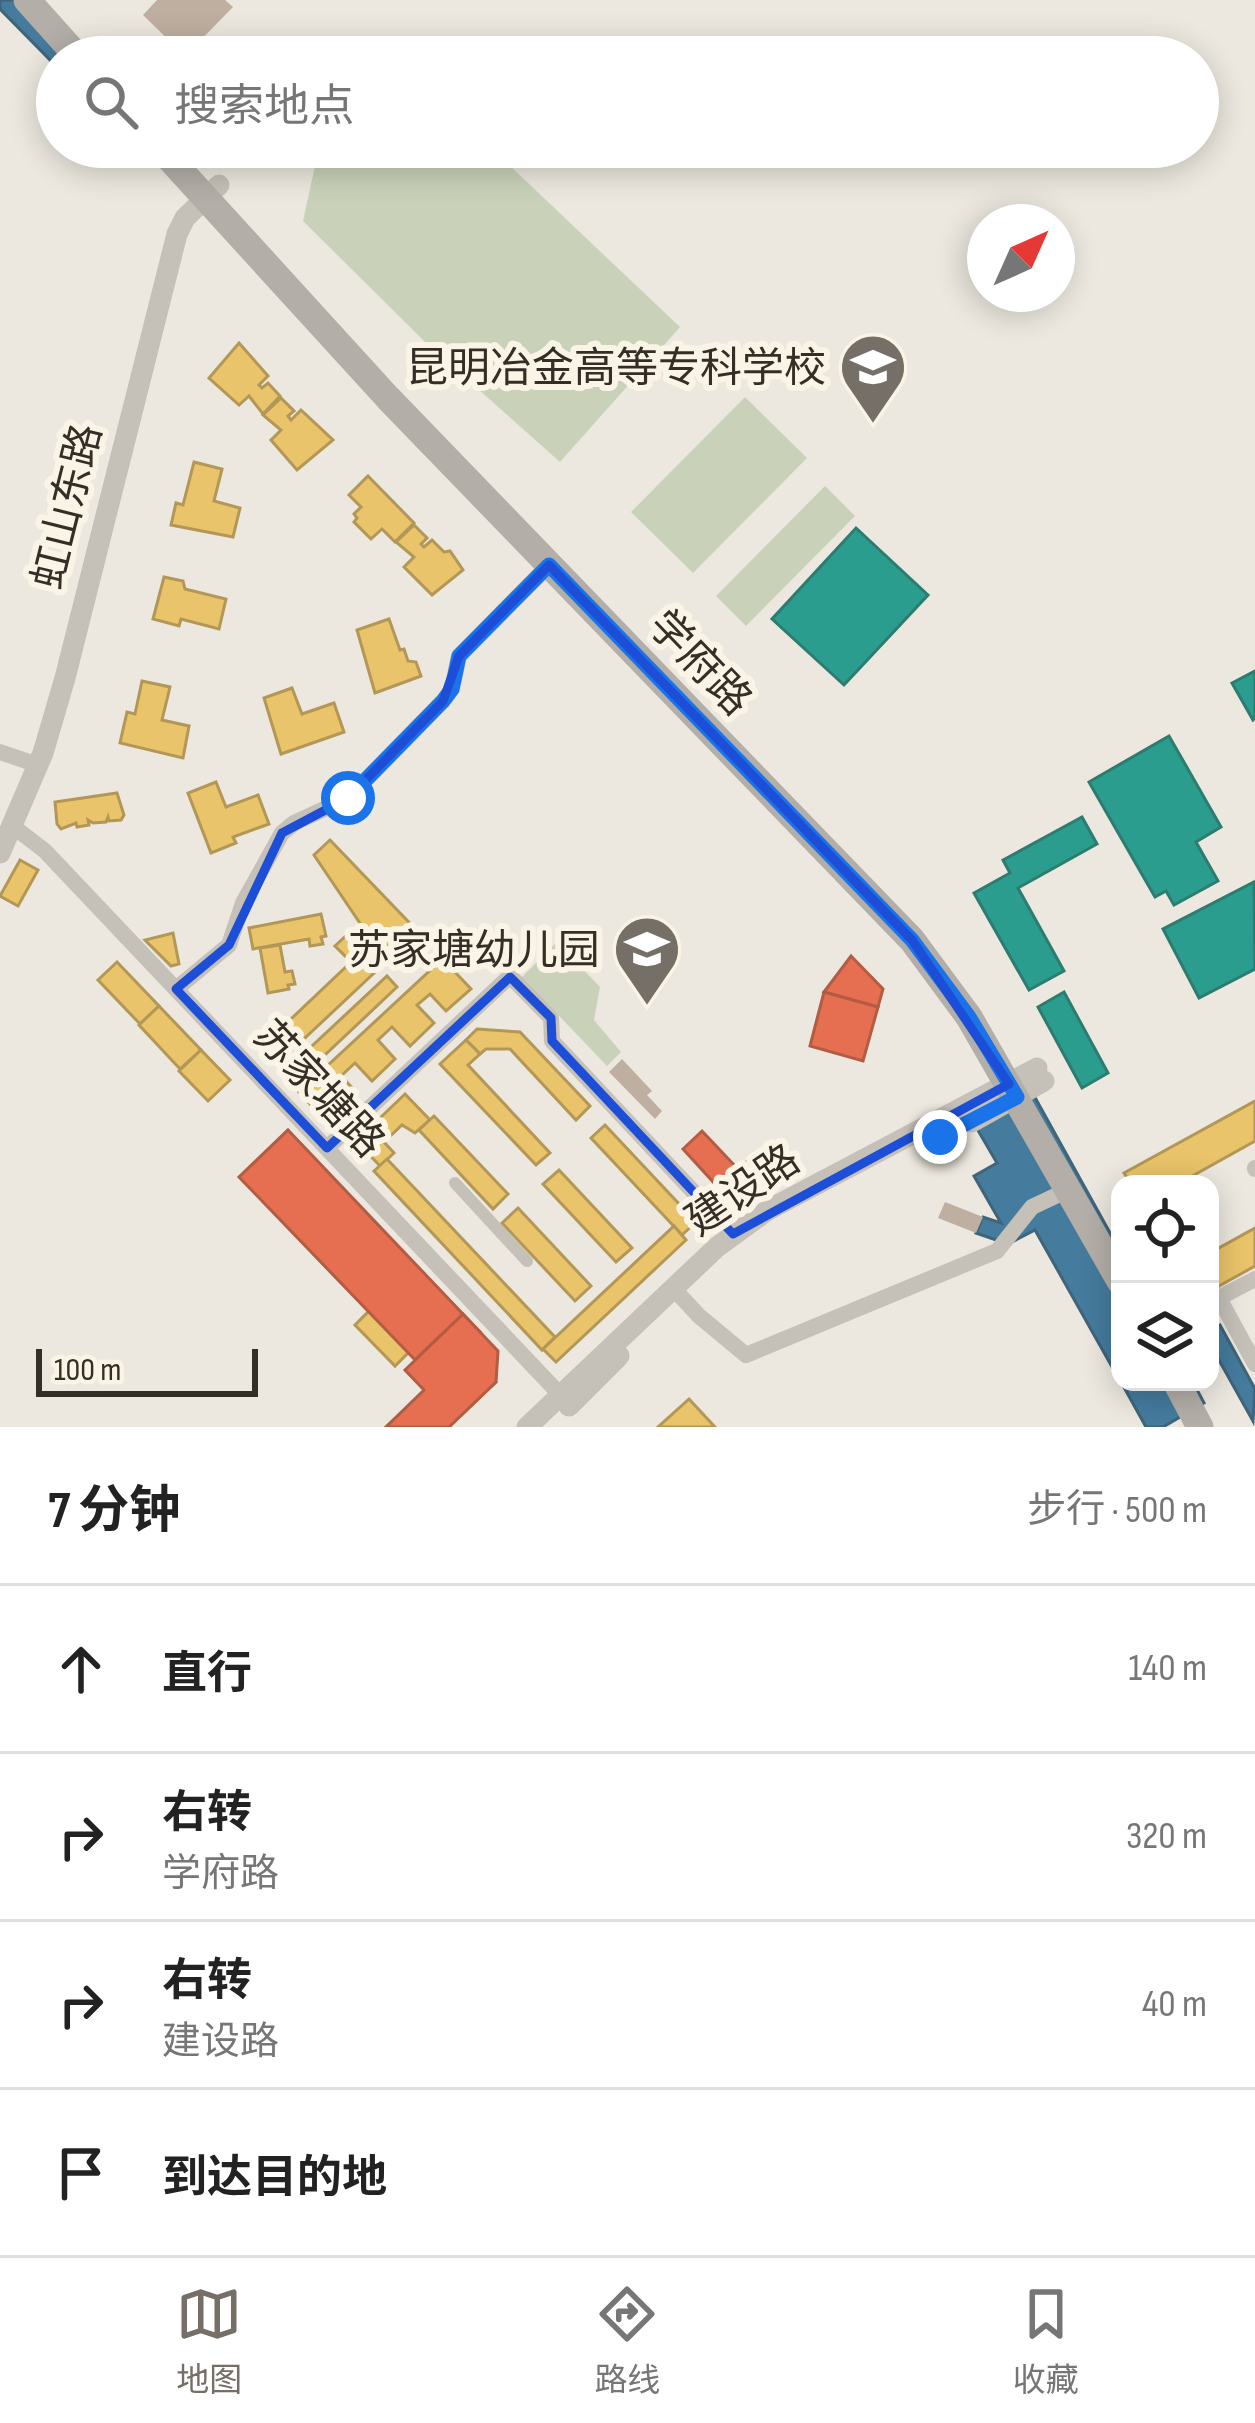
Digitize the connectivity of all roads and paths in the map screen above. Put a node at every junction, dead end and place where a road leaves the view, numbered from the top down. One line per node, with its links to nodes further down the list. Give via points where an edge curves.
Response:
1 (27, 0): 2 (main road)
2 (59, 36)
3 (184, 168): 4 (main road, 学府路)
4 (212, 191): 5 (main road, 学府路, via 388,398); 7 (street, 虹山东路, via 177,234)
5 (549, 565): 10 (street, via 459,656 443,701 348,798 282,833 229,945); 12 (main road, 学府路, via 912,940)
6 (0, 752): 7 (street)
7 (38, 765): 8 (street, 虹山东路)
8 (14, 827): 9 (street, 虹山东路); 10 (street, 苏家塘路)
9 (0, 854)
10 (176, 988): 13 (street, 苏家塘路)
11 (1041, 1075): 12 (street, 建设路)
12 (1013, 1090): 15 (main road, 学府路); 16 (street, 建设路); 20 (street, 建设路, via 778,1221)
13 (327, 1148): 16 (street, via 510,976 551,1018 552,1041); 25 (street, 苏家塘路)
14 (455, 1183): 17 (street)
15 (1068, 1190): 18 (main road, 学府路); 20 (street, via 1032,1208 997,1251 746,1355)
16 (733, 1234): 20 (street, 建设路)
17 (527, 1261)
18 (1111, 1265)
19 (1255, 1279): 21 (street)
20 (678, 1293): 25 (street, 建设路)
21 (1219, 1297)
22 (1219, 1308): 23 (street)
23 (1255, 1364)
24 (1181, 1391): 28 (main road)
25 (565, 1399): 26 (street, 建设路); 27 (street, 建设路)
26 (527, 1427)
27 (547, 1427)
28 (1200, 1427)

